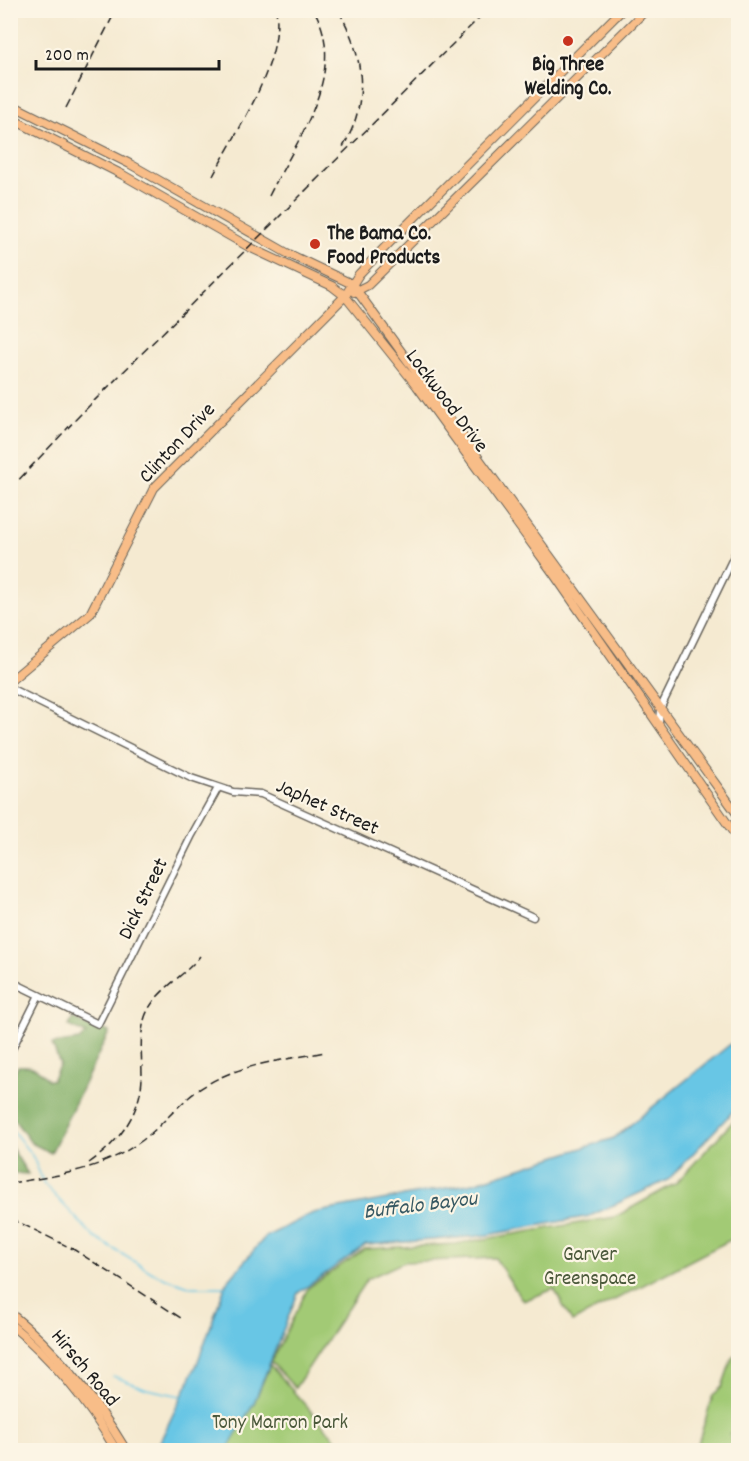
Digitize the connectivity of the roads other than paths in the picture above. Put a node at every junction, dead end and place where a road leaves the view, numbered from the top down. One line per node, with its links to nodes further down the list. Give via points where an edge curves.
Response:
1 (622, 10): 3 (main road, Clinton Drive)
2 (646, 10): 4 (main road, Clinton Drive)
3 (615, 17): 4 (main road); 7 (main road, Clinton Drive)
4 (627, 28): 8 (main road, Clinton Drive)
5 (10, 104): 9 (main road, Lockwood Drive, via 130,164)
6 (10, 118): 10 (main road, Lockwood Drive)
7 (509, 122): 8 (main road); 9 (main road, Clinton Drive, via 394,237)
8 (522, 133): 9 (main road, Clinton Drive, via 369,285)
9 (355, 287): 10 (main road, Clinton Drive); 11 (main road, Lockwood Drive)
10 (345, 296): 12 (main road, Lockwood Drive); 21 (main road, Clinton Drive, via 154,488 90,614)
11 (411, 361): 12 (main road); 13 (main road, Lockwood Drive)
12 (402, 368): 14 (main road, Lockwood Drive)
13 (438, 398): 14 (main road); 15 (main road, Lockwood Drive)
14 (430, 404): 16 (main road, Lockwood Drive)
15 (454, 421): 16 (main road); 18 (main road, Lockwood Drive)
16 (447, 427): 18 (main road, Lockwood Drive)
17 (738, 548): 23 (street)
18 (567, 586): 19 (main road, Lockwood Drive); 20 (main road, Lockwood Drive)
19 (613, 639): 20 (main road); 23 (main road, Lockwood Drive)
20 (604, 645): 24 (main road, Lockwood Drive)
21 (10, 681)
22 (10, 688): 25 (street, Japhet Street)
23 (660, 709): 24 (street); 26 (main road, Lockwood Drive)
24 (659, 723): 27 (main road, Lockwood Drive)
25 (218, 788): 28 (street, Japhet Street, via 261,794); 30 (street, Dick Street, via 98,1024)
26 (738, 814)
27 (737, 833)
28 (533, 917)
29 (10, 981): 30 (street)
30 (39, 995): 31 (street)
31 (10, 1053)
32 (10, 1313): 34 (main road, Hirsch Road, via 68,1367)
33 (10, 1324): 34 (main road, Hirsch Road, via 68,1380)
34 (105, 1423): 35 (main road, Hirsch Road); 36 (main road, Hirsch Road)
35 (116, 1450)
36 (126, 1450)

